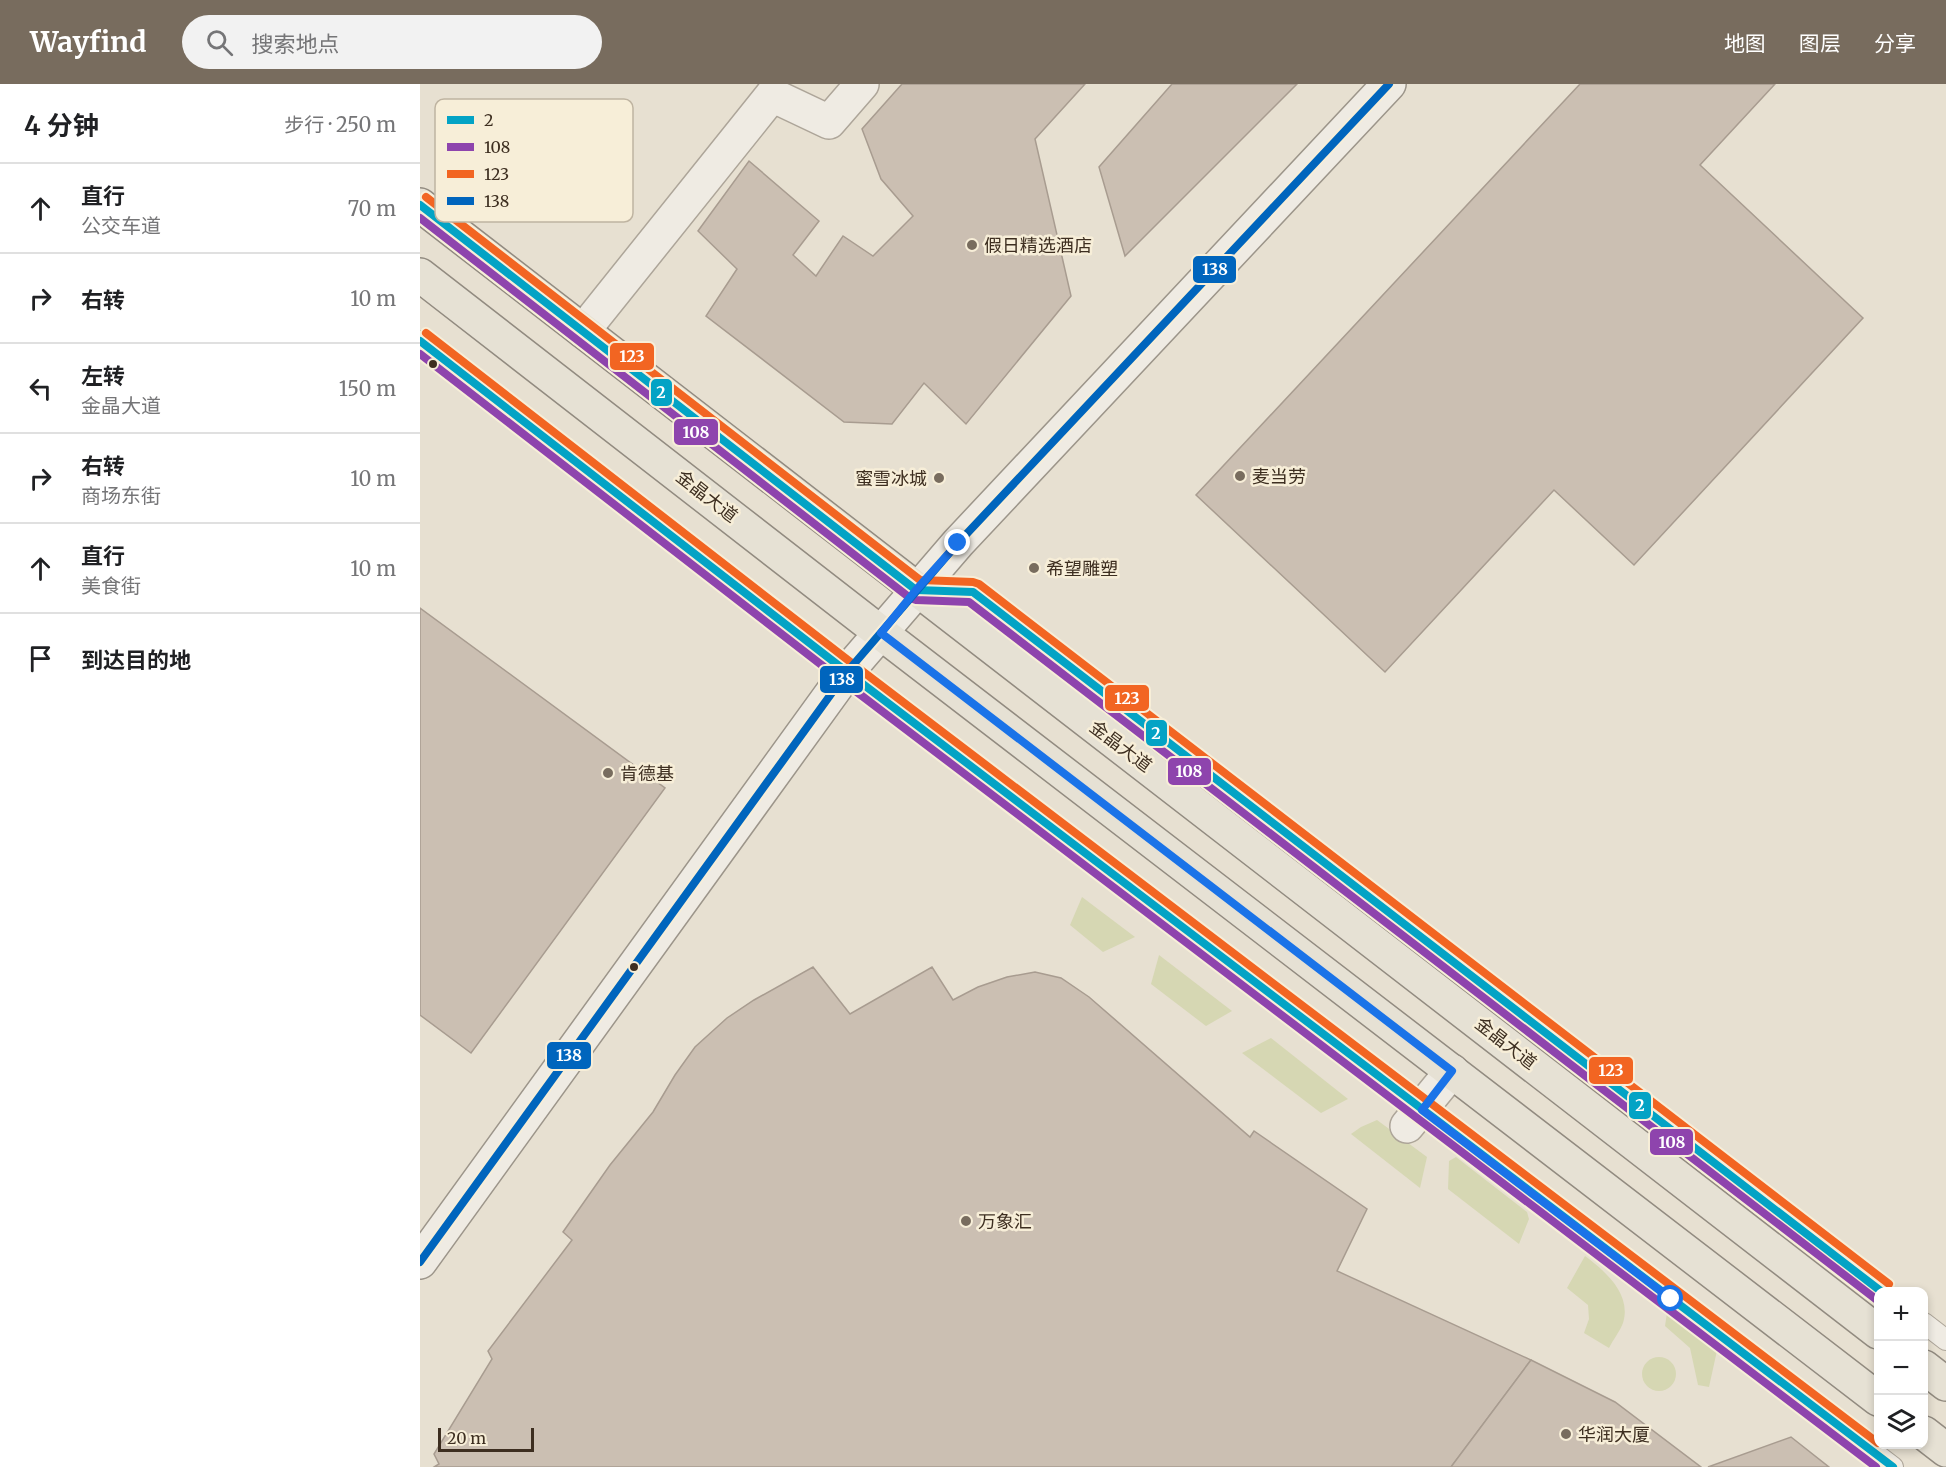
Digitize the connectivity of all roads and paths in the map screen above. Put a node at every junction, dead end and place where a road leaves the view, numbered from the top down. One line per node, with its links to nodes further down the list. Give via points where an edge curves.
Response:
1 (862, 84): 3 (street, via 829,122)
2 (1389, 84): 10 (street)
3 (768, 89): 8 (street)
4 (420, 205): 5 (main road, 金晶大道)
5 (435, 217)
6 (442, 222): 8 (main road, 金晶大道)
7 (420, 275): 11 (main road, 金晶大道)
8 (583, 331): 10 (main road, 金晶大道)
9 (420, 341): 12 (lane)
10 (916, 590): 11 (street); 16 (lane, via 973,592); 18 (main road, 金晶大道)
11 (881, 633): 12 (street); 13 (main road, 金晶大道)
12 (847, 672): 14 (lane); 15 (street)
13 (1452, 1071): 14 (street); 22 (main road, 金晶大道)
14 (1415, 1118): 25 (lane)
15 (420, 1262)
16 (1876, 1287)
17 (1928, 1327): 19 (lane)
18 (1874, 1329)
19 (1946, 1340)
20 (1928, 1370): 21 (main road)
21 (1946, 1384)
22 (1874, 1396)
23 (1928, 1437): 24 (main road)
24 (1946, 1450)
25 (1893, 1467)

